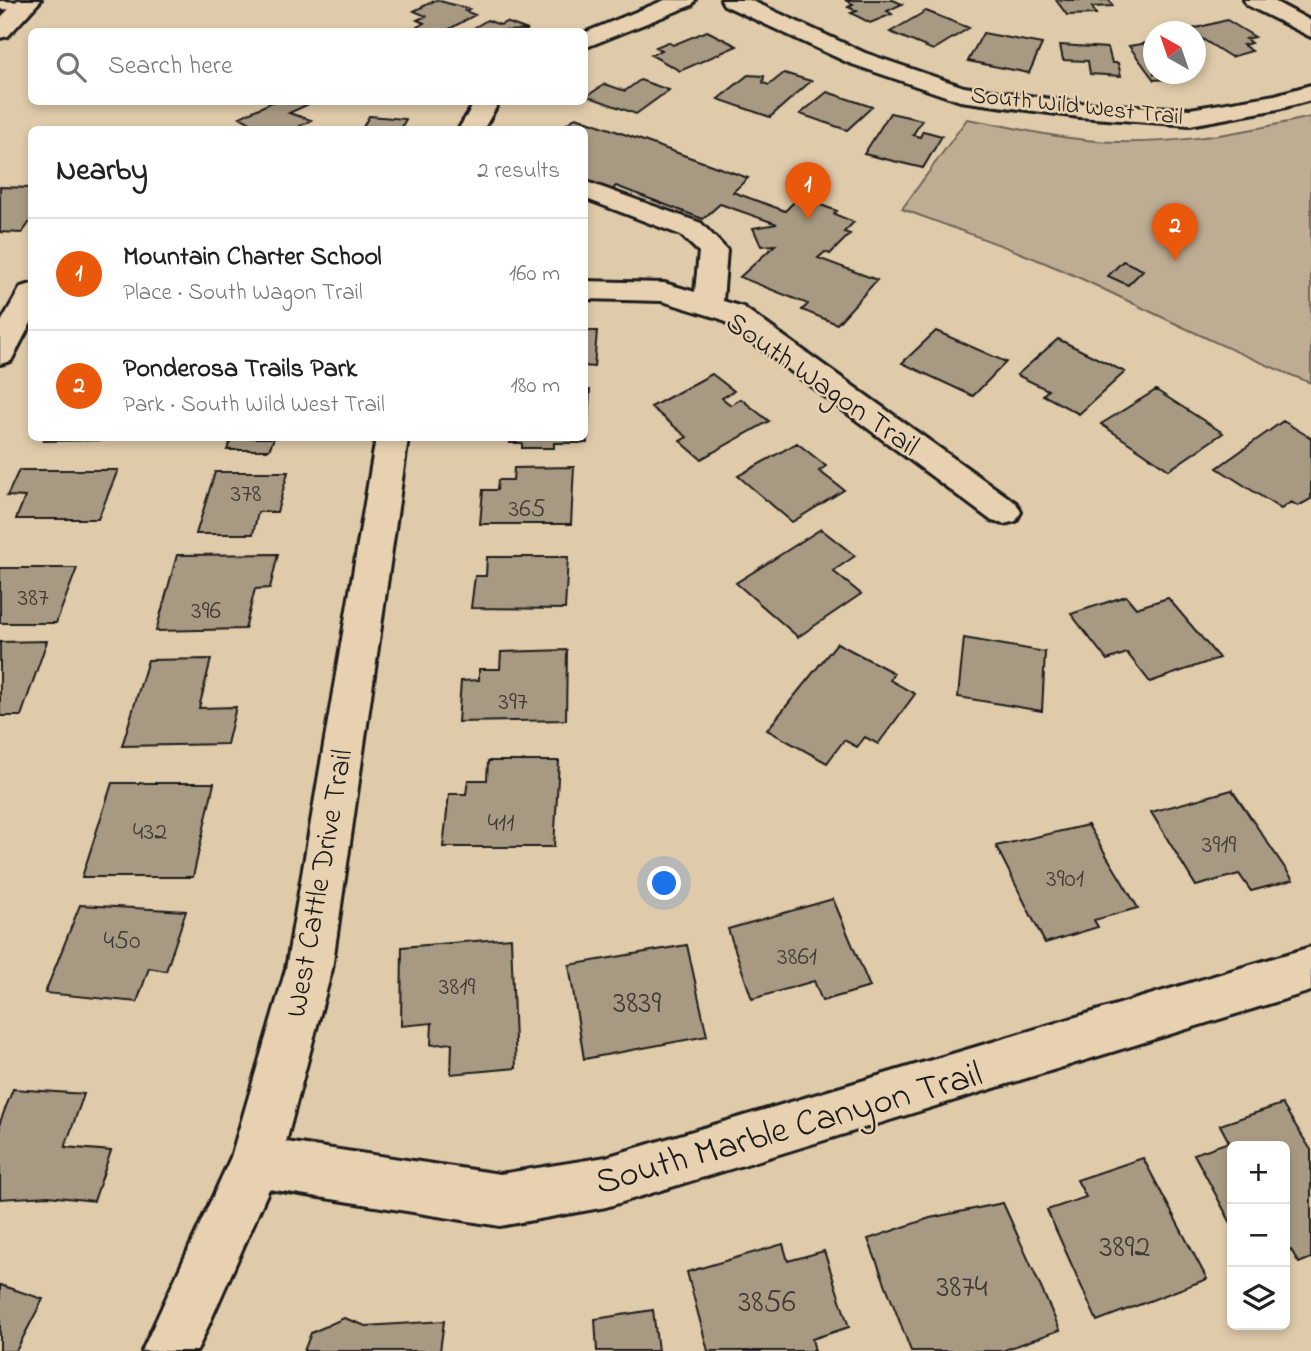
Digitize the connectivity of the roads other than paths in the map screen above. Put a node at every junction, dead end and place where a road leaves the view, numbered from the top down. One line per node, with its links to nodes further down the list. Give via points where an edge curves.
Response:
1 (684, 0): 8 (street)
2 (732, 0): 9 (street, South Wild West Trail, via 857,58 960,94 1079,110 1190,117)
3 (1255, 0): 6 (street)
4 (27, 3): 5 (lane); 7 (street)
5 (0, 5)
6 (1311, 30)
7 (0, 31)
8 (588, 39)
9 (1311, 92)
10 (479, 105): 11 (street)
11 (471, 126)
12 (588, 190): 17 (street, via 691,229 713,250)
13 (588, 290): 17 (street, South Wagon Trail, via 664,292)
14 (0, 293): 15 (street)
15 (28, 293)
16 (28, 299): 18 (street)
17 (708, 306): 20 (street, South Wagon Trail, via 732,313)
18 (0, 354)
19 (393, 441): 22 (street, West Cattle Drive Trail, via 309,970)
20 (1004, 512)
21 (1311, 970): 22 (street, South Marble Canyon Trail, via 606,1182 500,1200)
22 (254, 1162): 23 (street, West Cattle Drive Trail)
23 (169, 1351)

